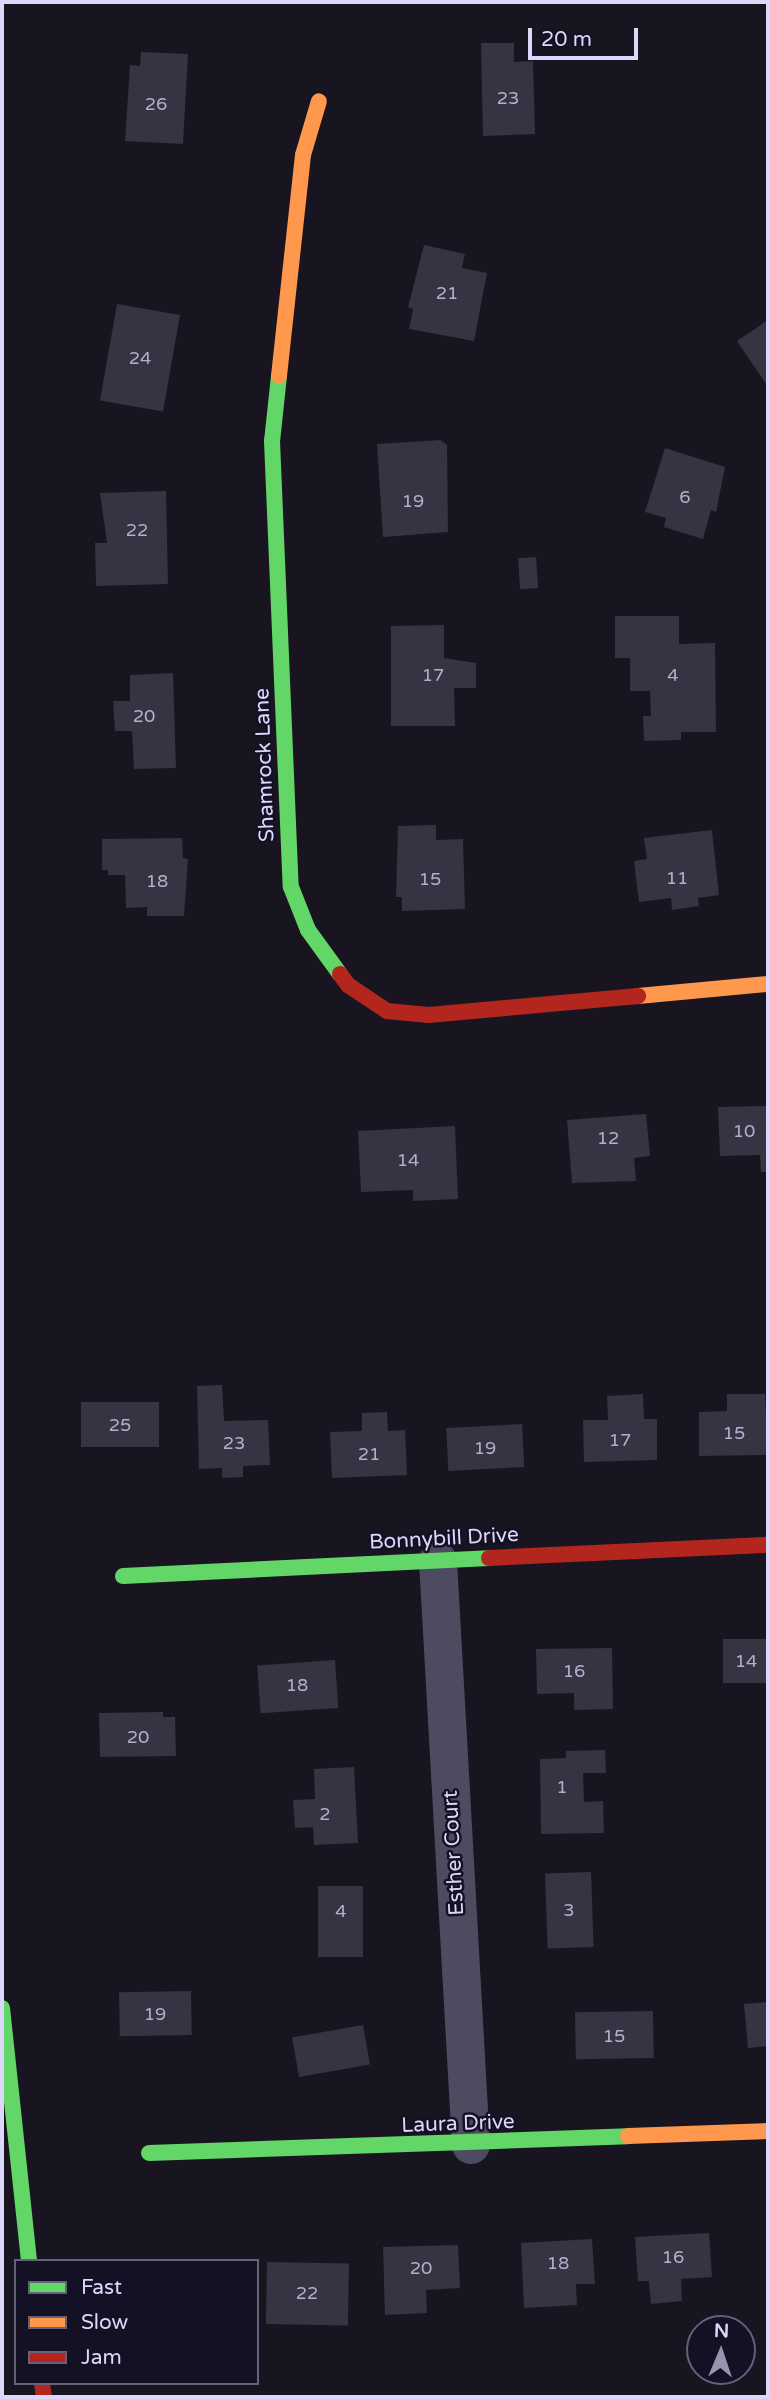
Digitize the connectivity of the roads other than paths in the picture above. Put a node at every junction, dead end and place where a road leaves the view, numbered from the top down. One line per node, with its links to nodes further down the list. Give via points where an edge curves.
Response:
1 (319, 101): 2 (main road, Shamrock Lane, via 303,155 272,441 292,887 308,930 348,985 387,1011 429,1015)
2 (768, 984)
3 (768, 1545): 4 (main road, Bonnybill Drive)
4 (438, 1561): 5 (main road, Bonnybill Drive); 8 (street, Esther Court)
5 (123, 1576)
6 (2, 2008): 10 (main road)
7 (768, 2131): 8 (main road, Laura Drive)
8 (471, 2145): 9 (main road, Laura Drive)
9 (149, 2152)
10 (29, 2259)

